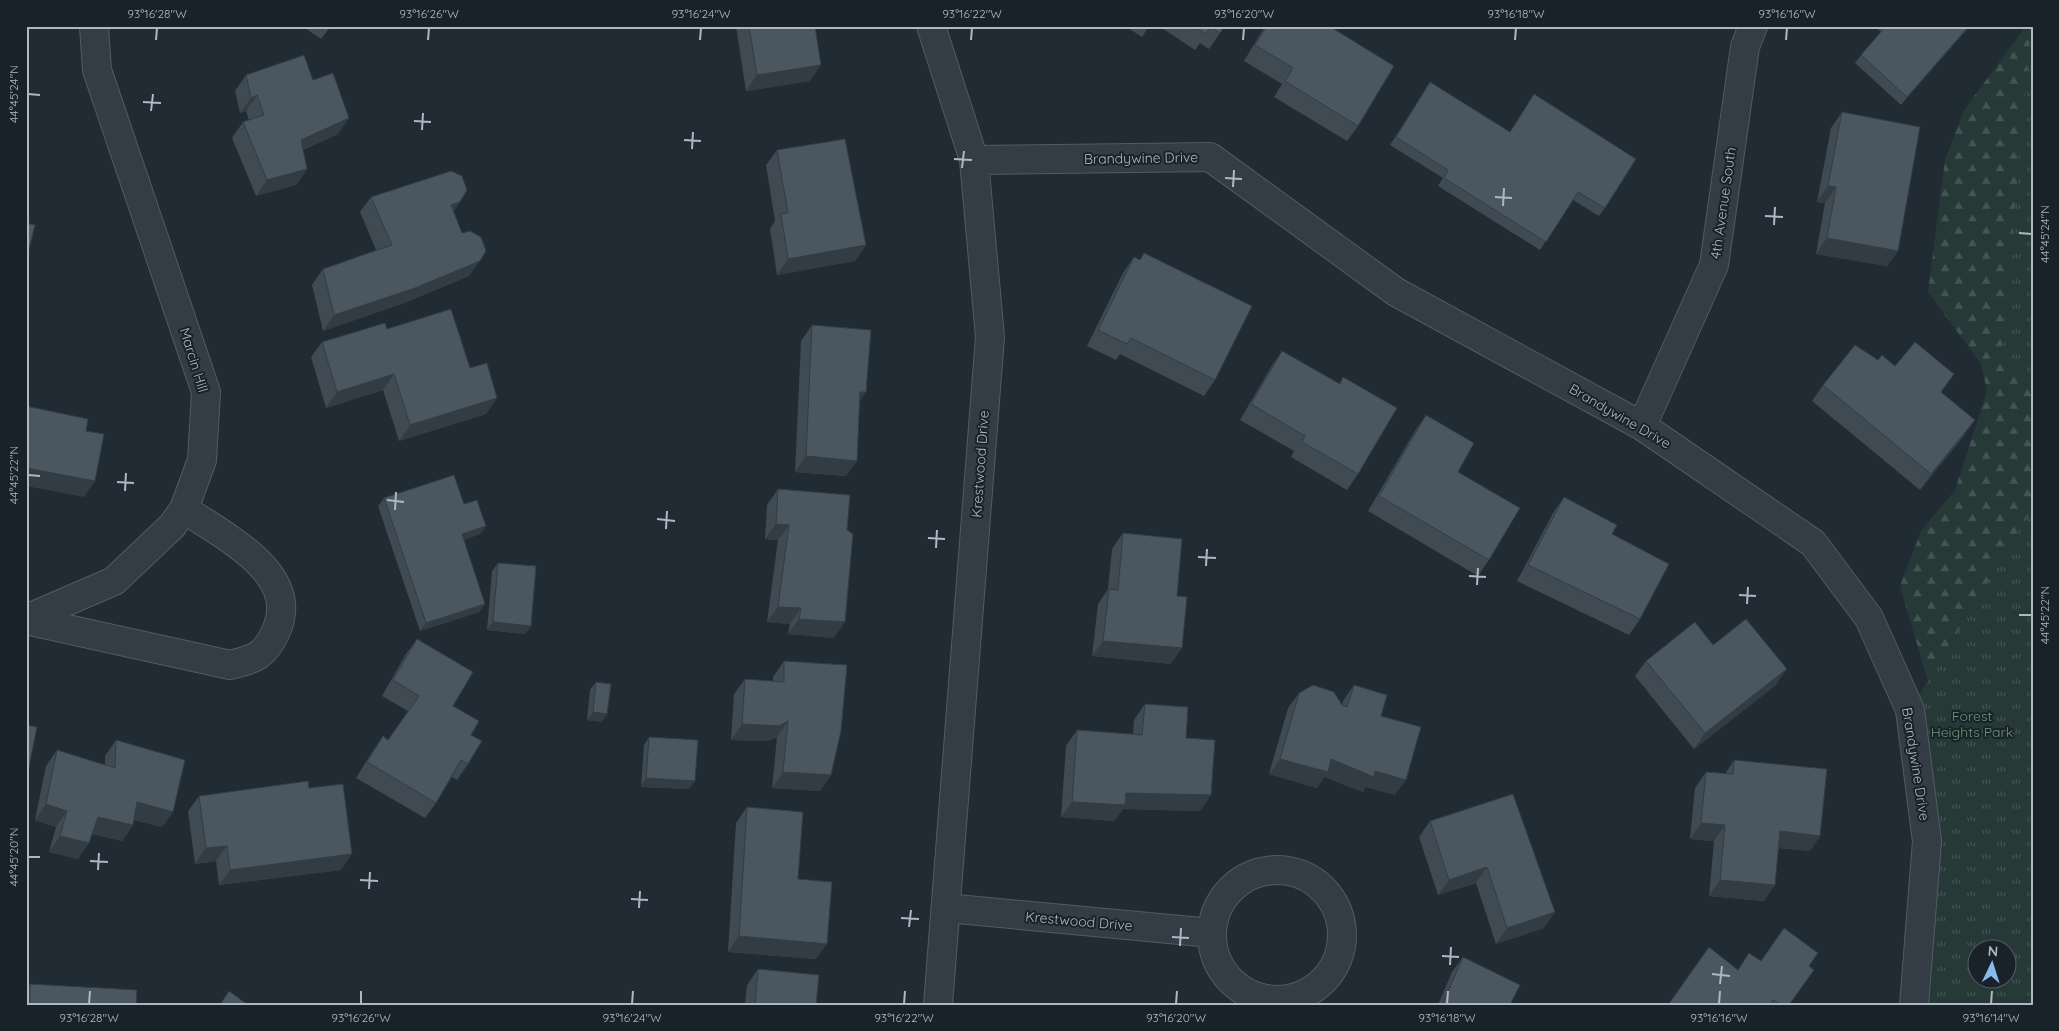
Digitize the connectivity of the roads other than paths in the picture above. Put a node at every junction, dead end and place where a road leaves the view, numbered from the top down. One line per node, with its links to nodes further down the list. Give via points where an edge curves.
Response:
1 (94, 26): 6 (street, Marcin Hill, via 97,70 206,392 202,460)
2 (931, 26): 4 (street, Krestwood Drive)
3 (1753, 26): 5 (street, 4th Avenue South, via 1745,47 1714,264)
4 (974, 160): 5 (street, Brandywine Drive, via 1210,156 1396,292); 8 (street, Krestwood Drive, via 990,337)
5 (1642, 426): 11 (street, Brandywine Drive, via 1812,542 1869,618 1910,710 1927,841)
6 (184, 509): 7 (street, Marcin Hill, via 172,526 114,581); 7 (street, via 256,558 272,578 281,598 281,619 272,641 254,659 230,664)
7 (26, 620)
8 (946, 908): 9 (street, Krestwood Drive); 10 (street, Krestwood Drive)
9 (1212, 933): 9 (street, via 1216,911 1227,892 1244,878 1264,870 1286,870 1307,876 1325,890 1338,908 1343,930 1341,951 1332,970 1318,986 1300,996 1279,1000 1258,997 1239,988 1224,973 1214,954)
10 (938, 1005)
11 (1914, 1005)

